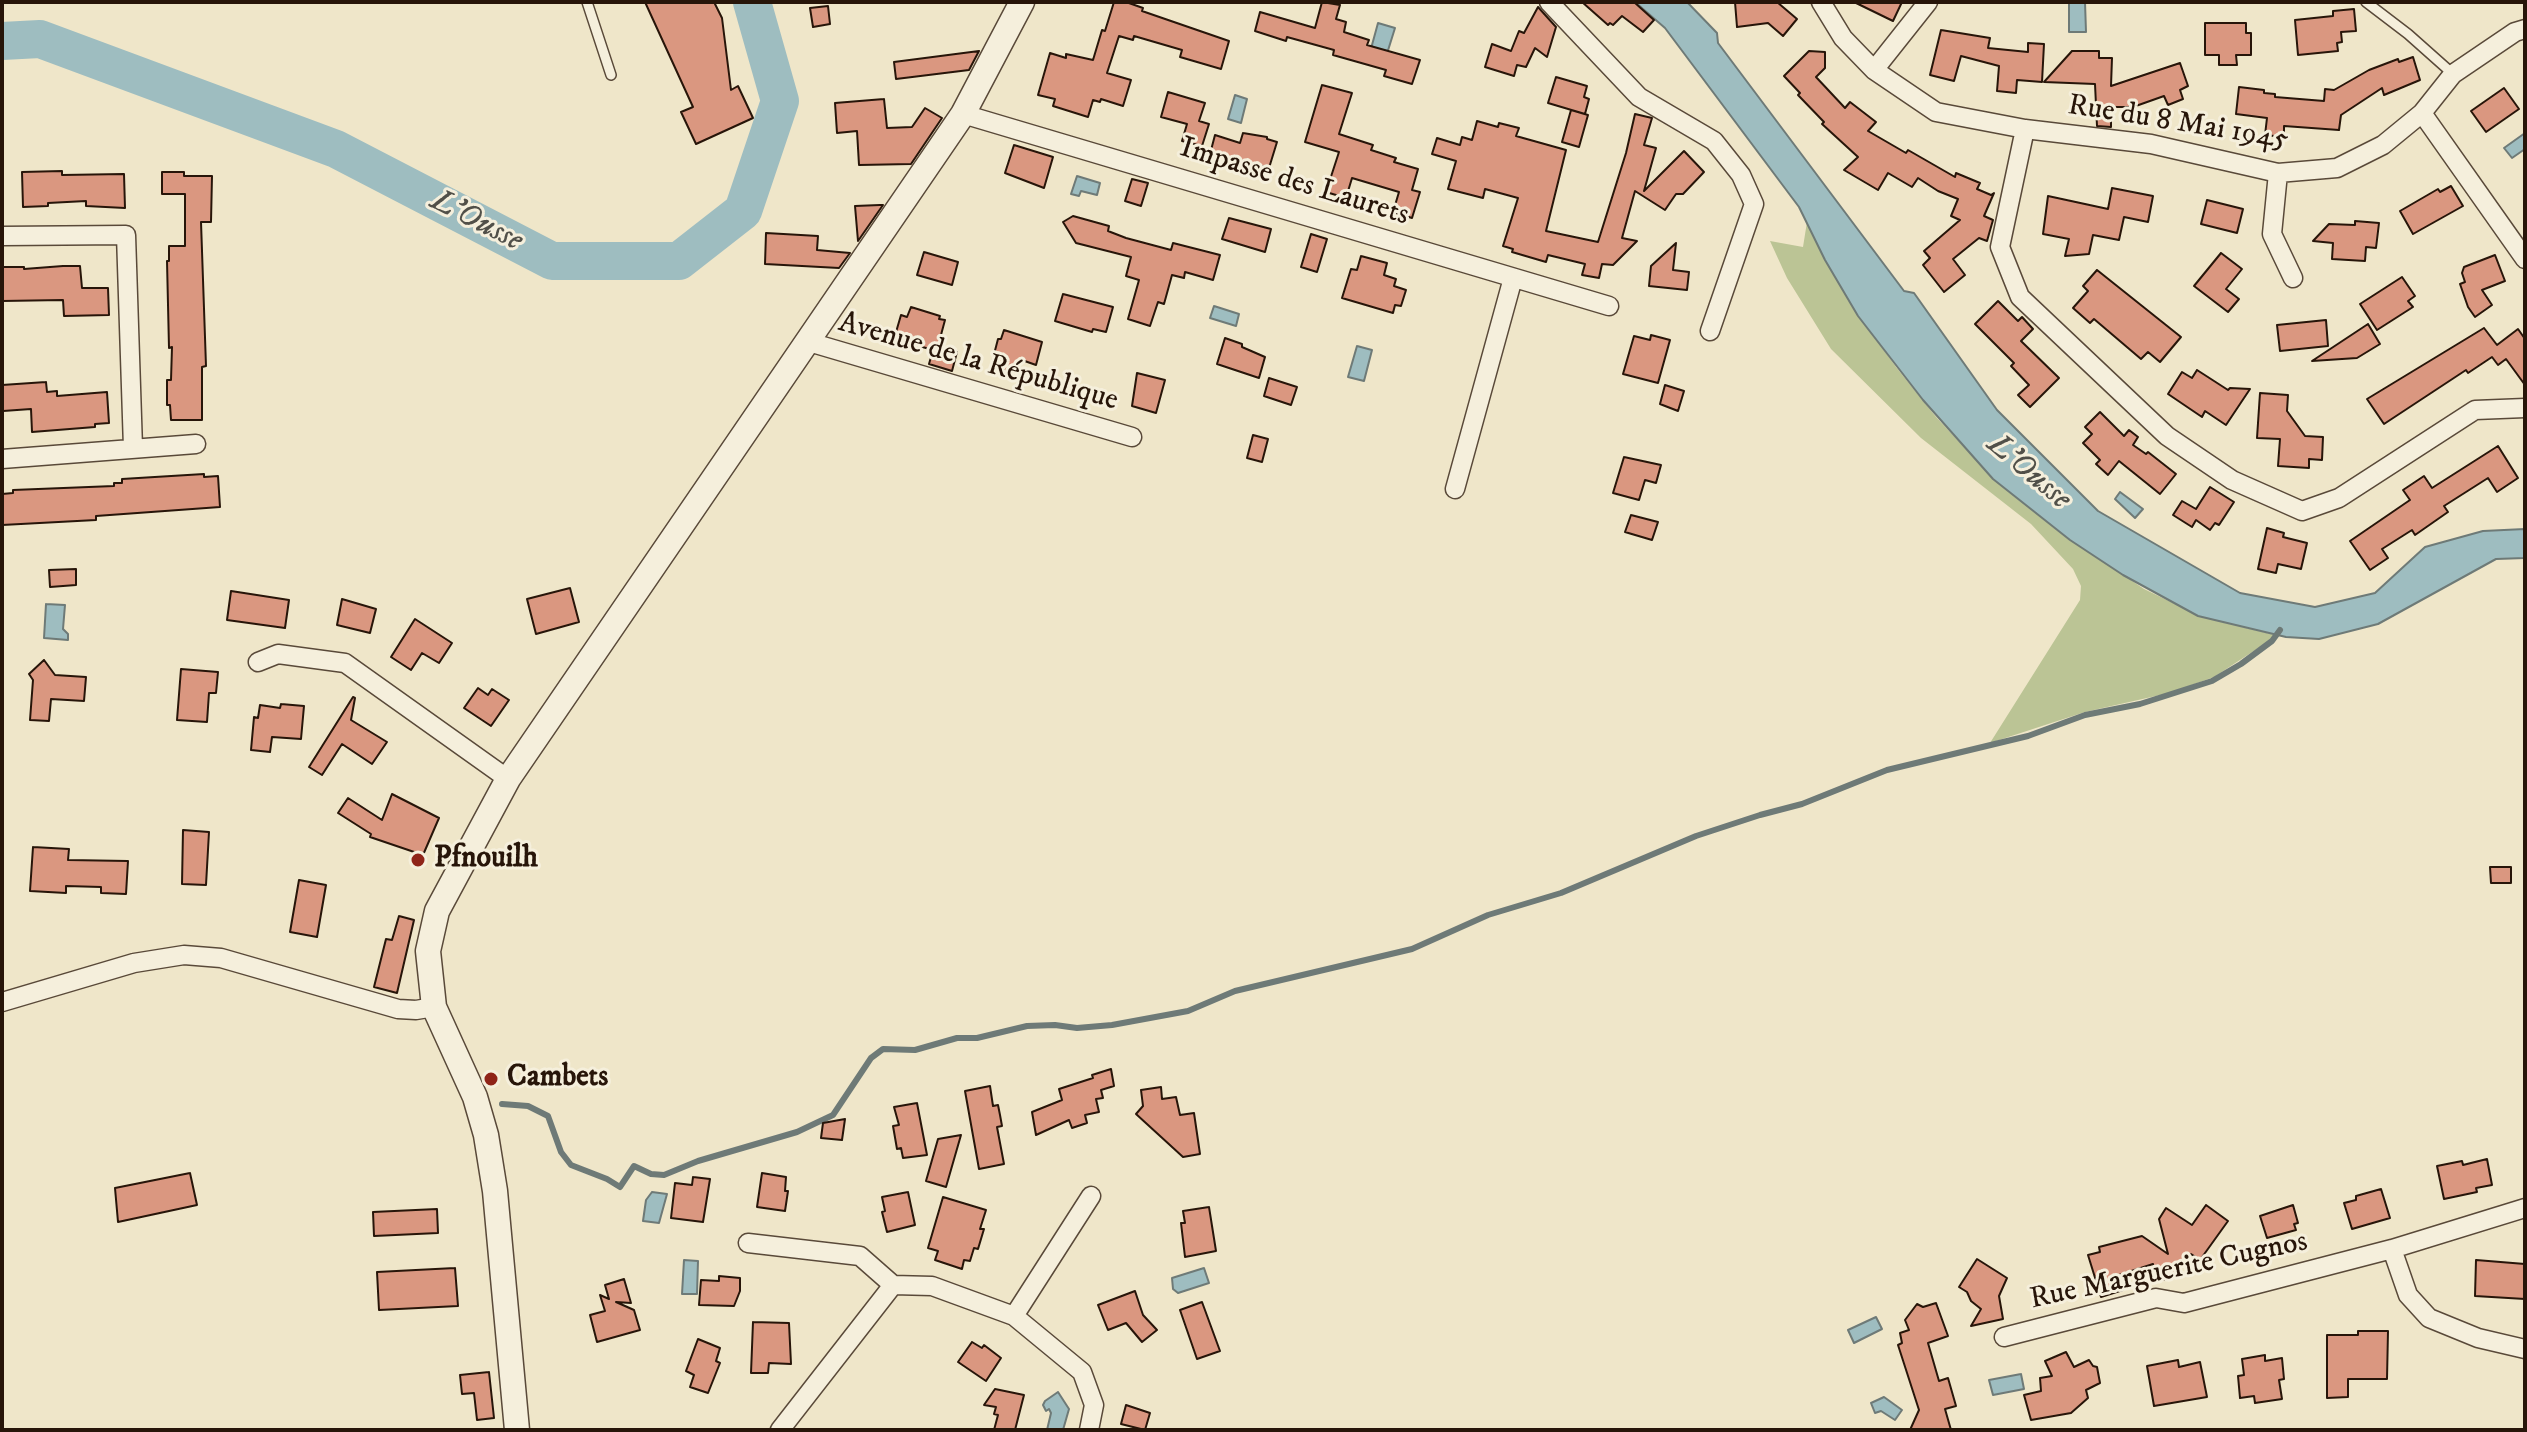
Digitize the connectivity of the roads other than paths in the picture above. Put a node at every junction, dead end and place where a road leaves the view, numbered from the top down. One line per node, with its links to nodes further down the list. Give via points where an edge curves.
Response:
1 (587, 2): 10 (lane)
2 (1022, 2): 12 (street)
3 (1549, 2): 20 (street, via 1639,97 1714,141 1741,175 1754,204)
4 (1821, 2): 8 (street, Rue du 8 Mai 1945, via 1843,38)
5 (1928, 2): 8 (street)
6 (2366, 2): 9 (lane)
7 (2524, 29): 9 (street, Rue du 8 Mai 1945)
8 (1874, 70): 13 (street, Rue du 8 Mai 1945, via 1936,112)
9 (2453, 74): 11 (street, Rue du 8 Mai 1945)
10 (611, 75)
11 (2422, 113): 14 (street, Rue du 8 Mai 1945, via 2383,145 2337,168); 16 (street)
12 (963, 114): 17 (street, Impasse des Laurets); 21 (street)
13 (2025, 129): 14 (street, Rue du 8 Mai 1945, via 2151,144); 22 (street, via 2000,247 2020,297 2167,436 2232,480 2302,511 2339,498 2475,410)
14 (2278, 173): 18 (street, via 2272,234)
15 (2, 236): 25 (street, via 126,235)
16 (2525, 259)
17 (1513, 278): 19 (street, Impasse des Laurets); 27 (street)
18 (2293, 278)
19 (1609, 306)
20 (1710, 331)
21 (809, 342): 23 (street, Avenue de la République); 29 (street)
22 (2525, 408)
23 (1132, 437)
24 (196, 444): 25 (street)
25 (133, 448): 26 (street)
26 (2, 459)
27 (1455, 489)
28 (258, 662): 29 (street, via 278,654 345,663)
29 (508, 779): 31 (street, via 437,911 428,951)
30 (2, 1002): 31 (street, via 134,963 184,955 221,958 398,1009)
31 (434, 1007): 40 (street, via 475,1097 486,1135)
32 (1091, 1196): 37 (street)
33 (2525, 1208): 35 (street, Rue Marguerite Cugnos)
34 (748, 1243): 36 (street, via 860,1256)
35 (2392, 1249): 38 (street, Rue Marguerite Cugnos, via 2184,1303 2156,1298); 39 (street, via 2408,1295 2429,1318)
36 (893, 1285): 37 (street, via 932,1286); 41 (street)
37 (1014, 1316): 42 (street, via 1082,1372 1094,1405)
38 (2004, 1337)
39 (2525, 1349)
40 (517, 1430)
41 (780, 1430)
42 (1089, 1430)

